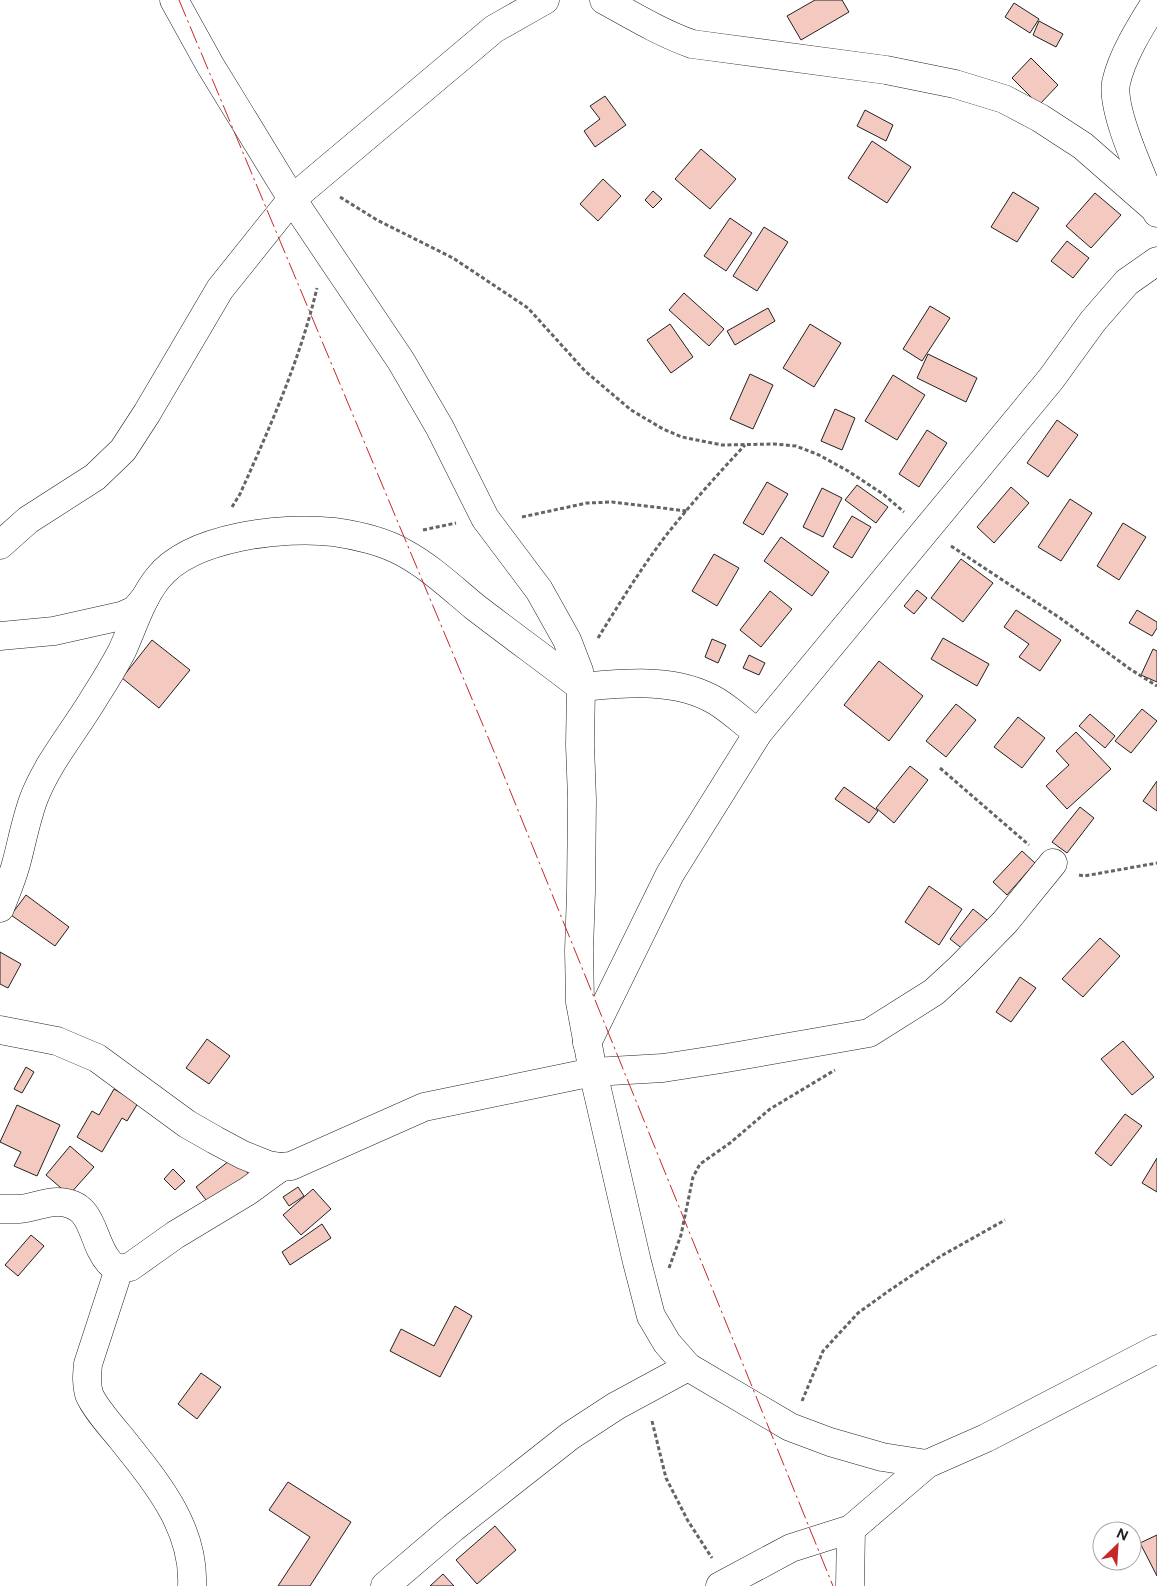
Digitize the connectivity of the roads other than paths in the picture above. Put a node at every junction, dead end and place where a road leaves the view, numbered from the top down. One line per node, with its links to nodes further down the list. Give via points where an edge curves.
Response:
1 (174, 0): 5 (street, via 210,66)
2 (545, 0): 5 (street, via 494,29)
3 (604, 0): 6 (street, via 671,37 692,44 886,70 955,84 1004,99 1084,146)
4 (1157, 0): 6 (street, via 1126,56 1116,84 1118,110)
5 (292, 199): 8 (street, via 220,289 148,413 122,450 96,477 28,520); 11 (street, via 401,361 440,428 485,518 539,590 567,640)
6 (1156, 211)
7 (1157, 261): 12 (street, via 1127,282 1093,322 1051,380)
8 (0, 545)
9 (146, 598): 10 (street, via 135,610 121,616 54,631); 11 (street, via 158,577 171,565 223,540 290,531 334,532 376,541 403,552); 14 (street, via 96,696 33,799 16,864)
10 (0, 636)
11 (580, 679): 12 (street, via 694,690 716,701); 16 (street, via 582,817 578,950 580,1002)
12 (758, 733): 16 (street, via 670,874)
13 (1053, 864): 17 (street, via 1006,922 959,970 934,992 869,1033 663,1068)
14 (0, 908)
15 (0, 1030): 18 (street, via 57,1041 97,1058 194,1128 243,1155)
16 (587, 1043): 17 (street)
17 (593, 1072): 18 (street, via 424,1107 291,1166); 22 (street, via 651,1316 667,1343)
18 (281, 1167): 20 (street, via 130,1267)
19 (0, 1209): 20 (street, via 57,1202 82,1210 109,1262)
20 (118, 1269): 26 (street, via 88,1364 89,1395 178,1519 187,1540)
21 (1157, 1349): 23 (street, via 986,1438)
22 (688, 1367): 23 (street, via 790,1428 882,1457); 27 (street, via 616,1406 570,1436)
23 (927, 1464): 24 (street)
24 (851, 1529): 25 (street, via 792,1548); 28 (street)
25 (723, 1584)
26 (192, 1586)
27 (385, 1586)
28 (850, 1586)

